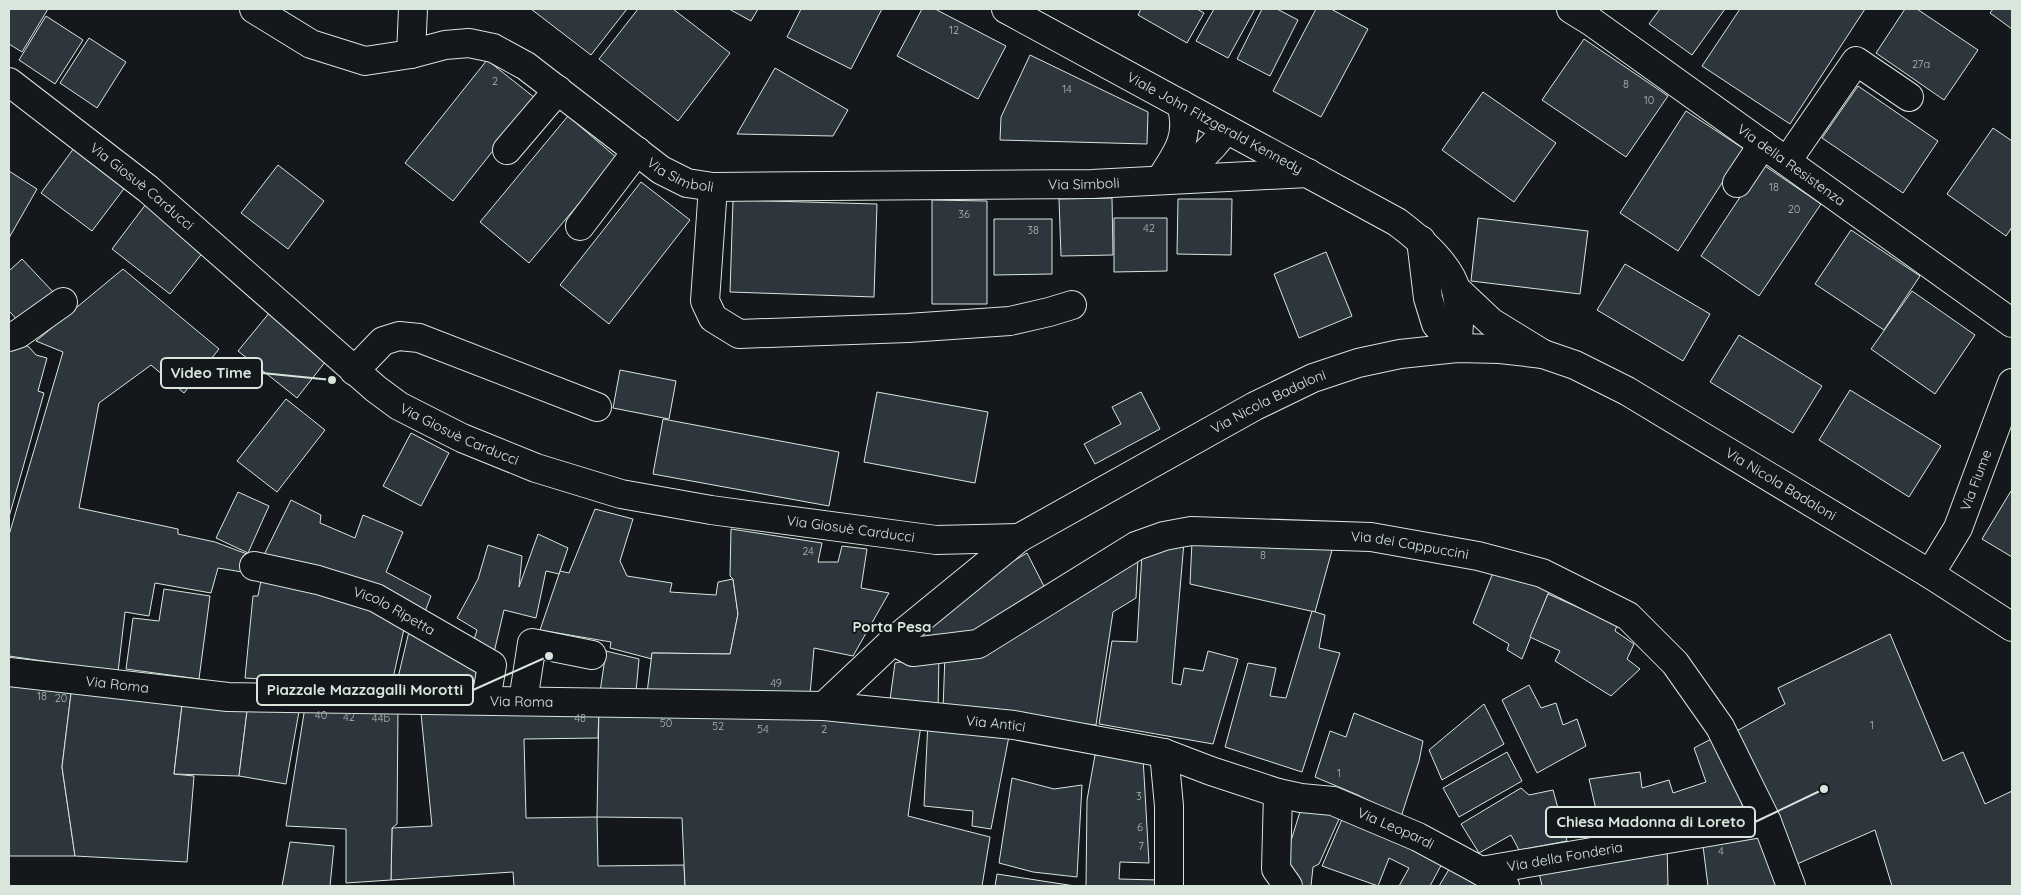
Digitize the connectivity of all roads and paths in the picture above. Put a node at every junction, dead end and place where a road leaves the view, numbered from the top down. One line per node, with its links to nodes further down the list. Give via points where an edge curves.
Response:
1 (254, 9): 5 (street, Via Simboli, via 312,44 365,61)
2 (413, 9): 5 (street)
3 (1006, 9): 9 (street, Viale John Fitzgerald Kennedy)
4 (1588, 13): 11 (street, Via della Resistenza)
5 (411, 54): 7 (street, Via Simboli, via 445,45 469,43 493,48 526,66)
6 (9, 82): 30 (street, Via Giosuè Carducci, via 148,189)
7 (558, 90): 13 (street); 14 (street, Via Simboli)
8 (1909, 97): 15 (street, via 1856,61)
9 (1181, 104): 10 (street, Viale John Fitzgerald Kennedy); 18 (street, via 1186,119 1183,137)
10 (1226, 129): 12 (street, Viale John Fitzgerald Kennedy); 18 (street, Via Simboli, via 1202,159)
11 (1764, 144): 15 (street, Via della Resistenza); 19 (street)
12 (1262, 148): 16 (street, Viale John Fitzgerald Kennedy); 17 (street, via 1255,165)
13 (507, 150)
14 (637, 151): 20 (street, Via Simboli, via 661,170 687,183); 21 (street)
15 (1787, 161): 26 (street, Via della Resistenza)
16 (1308, 173): 17 (street, Via Simboli); 22 (street, Viale John Fitzgerald Kennedy, via 1397,222)
17 (1239, 176): 18 (street, Via Simboli)
18 (1160, 180): 20 (street, Via Simboli, via 1092,184)
19 (1737, 183)
20 (713, 187): 25 (street, via 705,301 713,318 739,334 1010,321)
21 (580, 226)
22 (1421, 240): 23 (street, Viale John Fitzgerald Kennedy, via 1441,262); 28 (street, via 1428,298 1436,324)
23 (1456, 289): 28 (street, Viale John Fitzgerald Kennedy, via 1460,320); 29 (street, Via Nicola Badaloni, via 1491,322)
24 (63, 302): 27 (street)
25 (1072, 305)
26 (2012, 323)
27 (9, 337)
28 (1457, 348): 29 (street, Via Nicola Badaloni); 33 (street, Via Nicola Badaloni, via 1358,363 1313,378 1255,406)
29 (1543, 354): 35 (street, Via Nicola Badaloni, via 1575,365 1627,391)
30 (354, 371): 32 (street, via 383,341 399,336 419,338); 33 (street, Via Giosuè Carducci, via 400,406 462,438 536,468 620,494 711,510 936,540)
31 (2012, 383): 35 (street, Via Fiume, via 1958,528)
32 (596, 407)
33 (1019, 538): 37 (street, Via Nicola Badaloni)
34 (254, 566): 40 (street, Vicolo Ripetta, via 318,580 376,598 492,665)
35 (1930, 574): 36 (street, Via Nicola Badaloni)
36 (2012, 627)
37 (893, 640): 42 (street, Via Nicola Badaloni); 45 (street, Via dei Cappuccini, via 913,652 978,644 1136,546 1191,531 1371,537 1478,556 1542,573 1628,616 1675,663 1720,727)
38 (592, 656): 41 (street, via 532,643)
39 (9, 672): 40 (street, Via Roma, via 228,697)
40 (486, 700): 41 (street, Via Roma)
41 (523, 702): 42 (street, Via Roma)
42 (824, 706): 43 (street, Via Antici, via 1014,725)
43 (1164, 753): 44 (street, Via Antici); 47 (street, via 1169,806)
44 (1278, 793): 46 (street, Via Leopardi, via 1333,801 1418,837); 48 (street, via 1276,869)
45 (1767, 822): 46 (street, Via della Fonderia); 50 (street, Via dei Cappuccini)
46 (1481, 871): 49 (street, Via Leopardi)
47 (1169, 886)
48 (1288, 886)
49 (1505, 886)
50 (1791, 886)

